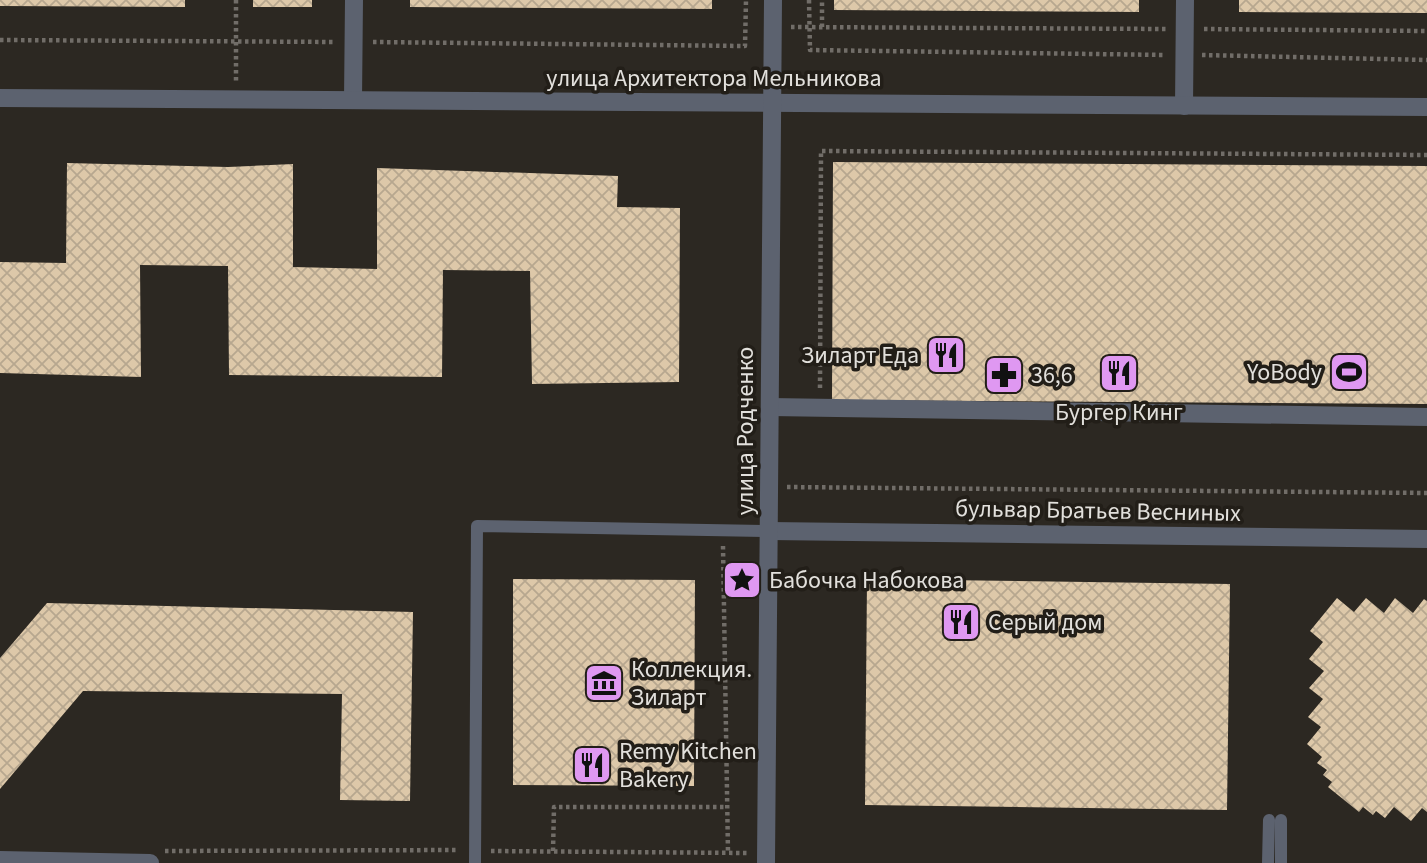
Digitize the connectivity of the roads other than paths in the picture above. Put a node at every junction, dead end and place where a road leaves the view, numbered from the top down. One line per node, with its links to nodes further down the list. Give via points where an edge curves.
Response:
1 (354, 0): 5 (street)
2 (773, 0): 6 (street, улица Родченко)
3 (1185, 0): 7 (street)
4 (0, 98): 5 (street, улица Архитектора Мельникова)
5 (353, 100): 6 (street, улица Архитектора Мельникова)
6 (772, 103): 7 (street, улица Архитектора Мельникова); 9 (street, улица Родченко)
7 (1184, 106): 8 (street, улица Архитектора Мельникова)
8 (1427, 107)
9 (770, 407): 10 (street); 11 (street, улица Родченко)
10 (1427, 417)
11 (769, 531): 12 (street, бульвар Братьев Весниных); 14 (lane, via 477,526); 15 (street, улица Родченко)
12 (1427, 539)
13 (155, 857): 16 (street)
14 (475, 857)
15 (767, 858)
16 (0, 860)
17 (1268, 863): 18 (lane, via 1275,820)
18 (1281, 863)

